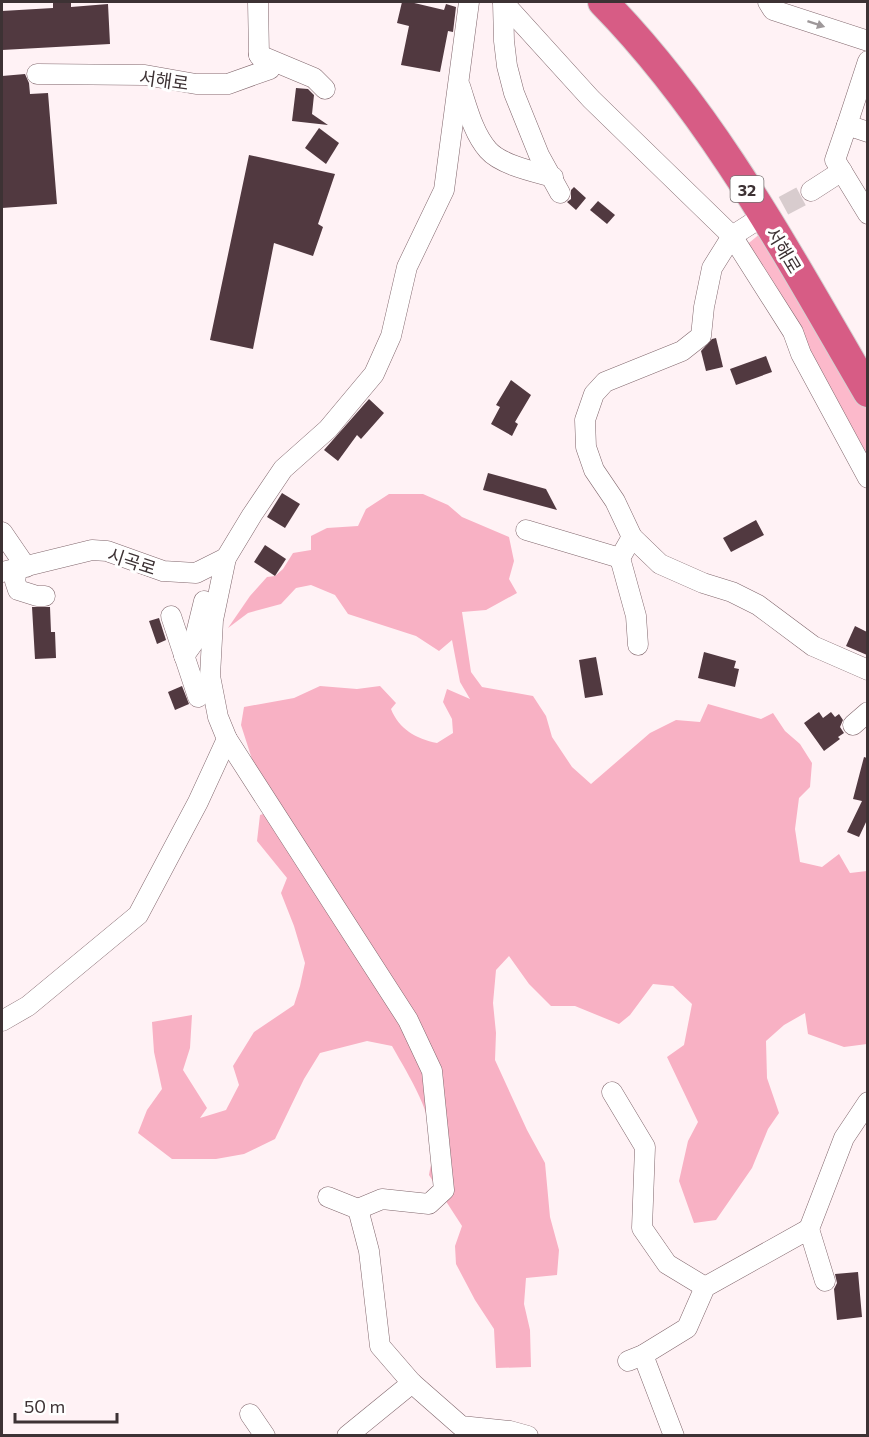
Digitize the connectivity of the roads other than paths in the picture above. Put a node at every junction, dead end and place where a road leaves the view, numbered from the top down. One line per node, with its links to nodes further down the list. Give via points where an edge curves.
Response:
1 (258, 2): 8 (street, 서해로)
2 (469, 2): 11 (street)
3 (503, 2): 11 (street, via 507,66 514,93 539,155 557,185 489,151 472,122); 19 (street, via 591,99)
4 (603, 2): 21 (highway, 서해로 / 32, via 662,67 716,142)
5 (627, 2): 20 (highway, 서해로 / 32, via 692,77 753,164)
6 (768, 2): 7 (street, one-way to 7, via 773,10)
7 (867, 41)
8 (259, 55): 10 (street, 서해로, via 270,69 228,84 196,84 145,75); 12 (street, via 314,78)
9 (867, 61): 13 (street)
10 (37, 74)
11 (459, 82): 27 (street, via 444,190 407,267 391,336 374,374 328,429 283,469)
12 (325, 89)
13 (847, 125): 14 (street); 15 (street, via 836,160)
14 (867, 132)
15 (842, 171): 16 (street); 17 (street)
16 (811, 191)
17 (867, 214)
18 (757, 220): 19 (street)
19 (732, 236): 22 (street, via 793,332); 25 (street, via 712,268 701,336 682,351 605,382 594,394 585,420 586,447 594,470)
20 (867, 354)
21 (867, 392)
22 (867, 478)
23 (526, 530): 26 (street)
24 (2, 532): 28 (street)
25 (632, 537): 26 (street); 33 (street, via 660,564 758,605 813,646)
26 (620, 558): 31 (street, via 636,616)
27 (218, 562): 28 (street, 시곡로, via 196,573 163,571 107,551 92,550); 32 (street, via 196,635); 35 (street, via 210,676)
28 (15, 570): 29 (street, via 18,590)
29 (45, 596)
30 (171, 616): 32 (street)
31 (638, 645)
32 (184, 656): 34 (street)
33 (867, 670)
34 (198, 697)
35 (227, 739): 36 (street, via 138,915 28,1006); 40 (street, via 408,1020 432,1071 444,1190 429,1204 382,1199)
36 (2, 1021)
37 (612, 1092): 43 (street, via 645,1147 642,1228 667,1264)
38 (867, 1102): 41 (street, via 844,1138)
39 (328, 1197): 40 (street)
40 (358, 1209): 44 (street, via 369,1251 380,1346)
41 (809, 1229): 42 (street); 43 (street)
42 (825, 1281)
43 (705, 1287): 49 (street, via 687,1328 636,1358)
44 (412, 1383): 47 (street); 48 (street, via 461,1426)
45 (250, 1414): 46 (street)
46 (265, 1436)
47 (347, 1436)
48 (528, 1436)
49 (674, 1436)

